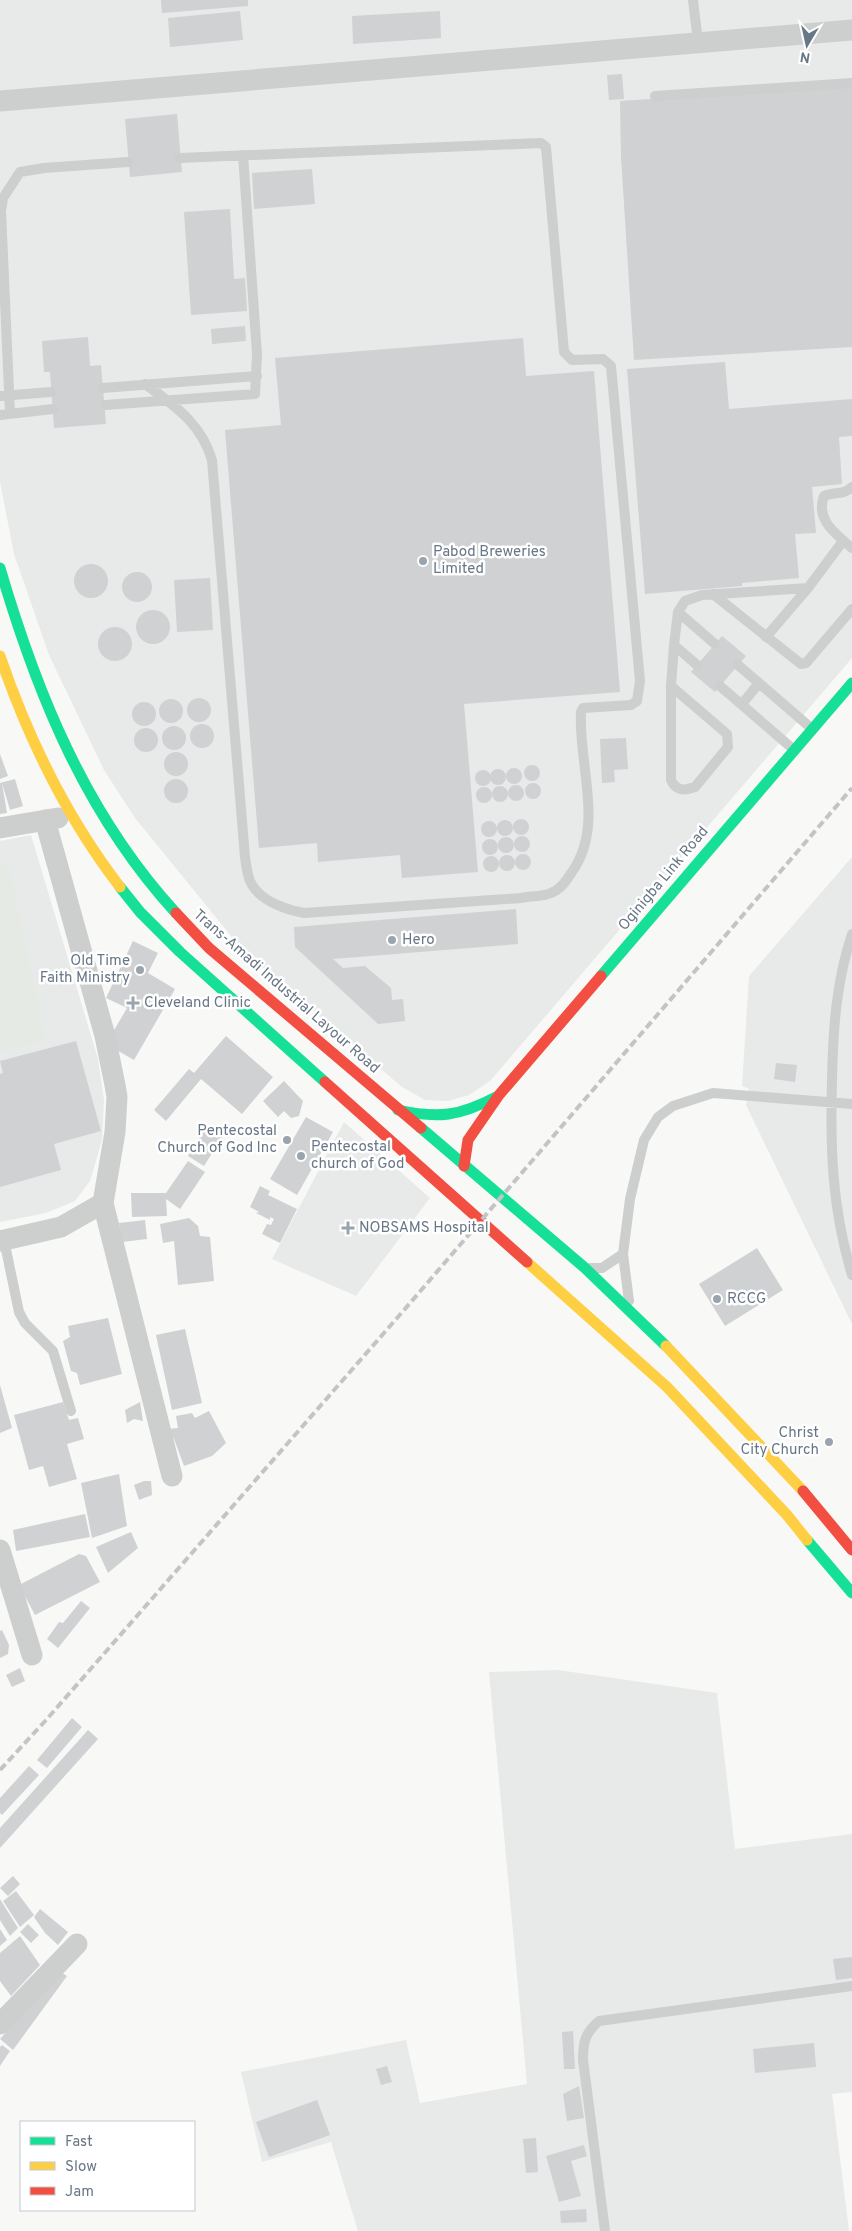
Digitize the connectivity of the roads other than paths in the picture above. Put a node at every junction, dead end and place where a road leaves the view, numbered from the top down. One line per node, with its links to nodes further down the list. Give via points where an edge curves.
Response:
1 (693, 0): 3 (lane)
2 (852, 30): 3 (street)
3 (698, 42): 6 (street)
4 (852, 83): 5 (lane)
5 (655, 96)
6 (0, 101)
7 (243, 155): 8 (lane); 10 (lane); 15 (lane, via 541,143 546,147 564,352 572,360 603,359 610,366 640,680 637,702 584,708 581,712 589,810 586,847 562,886 550,894 521,898 304,913 286,910 259,893 250,881 245,857 212,460 201,434)
8 (180, 158)
9 (128, 162): 14 (lane, via 20,172 3,198)
10 (257, 376): 11 (lane); 15 (lane, via 255,394)
11 (145, 384): 12 (lane); 15 (lane)
12 (103, 388)
13 (51, 392): 14 (lane)
14 (5, 396): 18 (lane)
15 (167, 400): 16 (lane)
16 (105, 405)
17 (53, 409): 18 (lane)
18 (5, 414)
19 (852, 487): 20 (lane, via 846,493 824,496 822,503 823,518)
20 (843, 541): 21 (lane); 23 (lane)
21 (852, 548)
22 (0, 568): 47 (main road, Trans-Amadi Industrial Layour Road, via 17,626 53,719 108,825 141,873 208,948)
23 (808, 588): 24 (lane); 27 (lane)
24 (714, 594): 26 (lane, via 685,601); 27 (lane)
25 (852, 610): 27 (lane, via 806,663 796,662)
26 (678, 612): 28 (lane); 29 (lane)
27 (766, 637)
28 (715, 644)
29 (674, 645): 31 (lane); 35 (lane)
30 (0, 656): 40 (main road, via 11,691)
31 (697, 665)
32 (738, 665): 34 (lane)
33 (852, 682): 38 (main road, Oginigba Link Road)
34 (759, 683): 37 (lane); 38 (lane)
35 (671, 686): 35 (lane, via 727,734 729,740 728,747 695,787 688,790 674,787 671,780)
36 (720, 686): 37 (lane)
37 (742, 704): 39 (lane)
38 (812, 729): 39 (main road, Oginigba Link Road)
39 (794, 750): 44 (main road, Oginigba Link Road)
40 (73, 816): 41 (street); 59 (main road, via 136,906 180,952 667,1387 787,1515)
41 (45, 820): 42 (street); 49 (street, via 105,1036 115,1085 115,1132)
42 (0, 828)
43 (852, 934): 45 (lane, via 837,993)
44 (499, 1095): 47 (main road, via 475,1108 447,1116); 48 (main road, Oginigba Link Road, via 468,1140)
45 (831, 1102): 46 (lane); 51 (lane, via 713,1093 673,1106 658,1117 644,1140 630,1200); 53 (lane, via 836,1211)
46 (852, 1104)
47 (398, 1110): 48 (main road, Trans-Amadi Industrial Layour Road)
48 (466, 1168): 52 (main road, Trans-Amadi Industrial Layour Road)
49 (103, 1203): 50 (street, via 62,1227); 56 (street)
50 (2, 1240): 55 (lane, via 19,1312 53,1351)
51 (623, 1254): 52 (lane, via 602,1268); 54 (lane)
52 (585, 1268): 54 (main road, Trans-Amadi Industrial Layour Road)
53 (852, 1275)
54 (632, 1311): 58 (main road, Trans-Amadi Industrial Layour Road, via 790,1476)
55 (71, 1411)
56 (172, 1476)
57 (0, 1550): 60 (street)
58 (852, 1550)
59 (852, 1593)
60 (32, 1654)
61 (77, 1944): 63 (street)
62 (852, 1986): 64 (lane, via 599,2021 590,2029 583,2042 583,2060)
63 (0, 2024)
64 (605, 2231)

